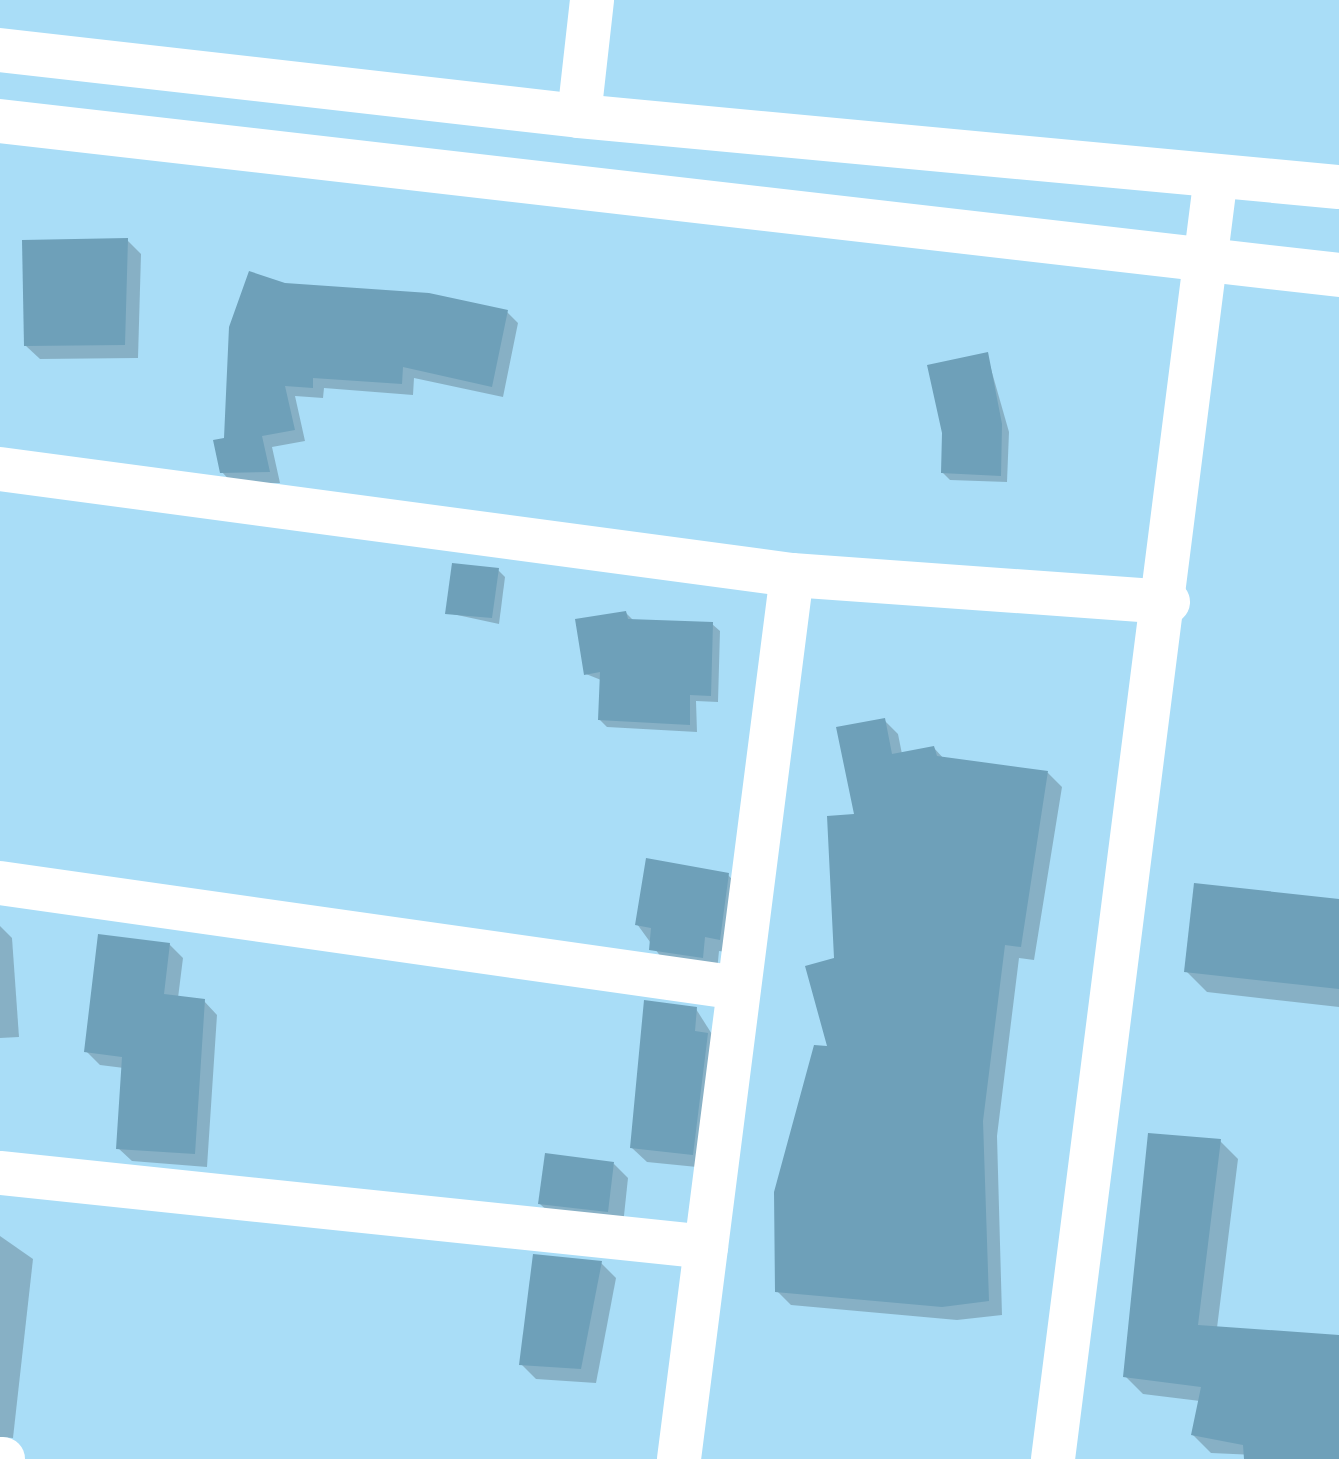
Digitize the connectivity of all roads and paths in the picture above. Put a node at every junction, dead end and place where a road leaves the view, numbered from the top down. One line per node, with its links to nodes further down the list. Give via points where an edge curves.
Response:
1 (592, 0): 3 (street)
2 (0, 50): 3 (street)
3 (579, 116): 5 (street)
4 (0, 121): 7 (street)
5 (1216, 176): 6 (street); 7 (street)
6 (1339, 187)
7 (1205, 260): 8 (street); 11 (street)
8 (1339, 275)
9 (0, 469): 10 (street)
10 (792, 575): 11 (street); 13 (street)
11 (1168, 602): 17 (street)
12 (0, 883): 13 (street)
13 (739, 988): 15 (street)
14 (0, 1173): 15 (street)
15 (706, 1247): 16 (street)
16 (679, 1459)
17 (1053, 1459)

